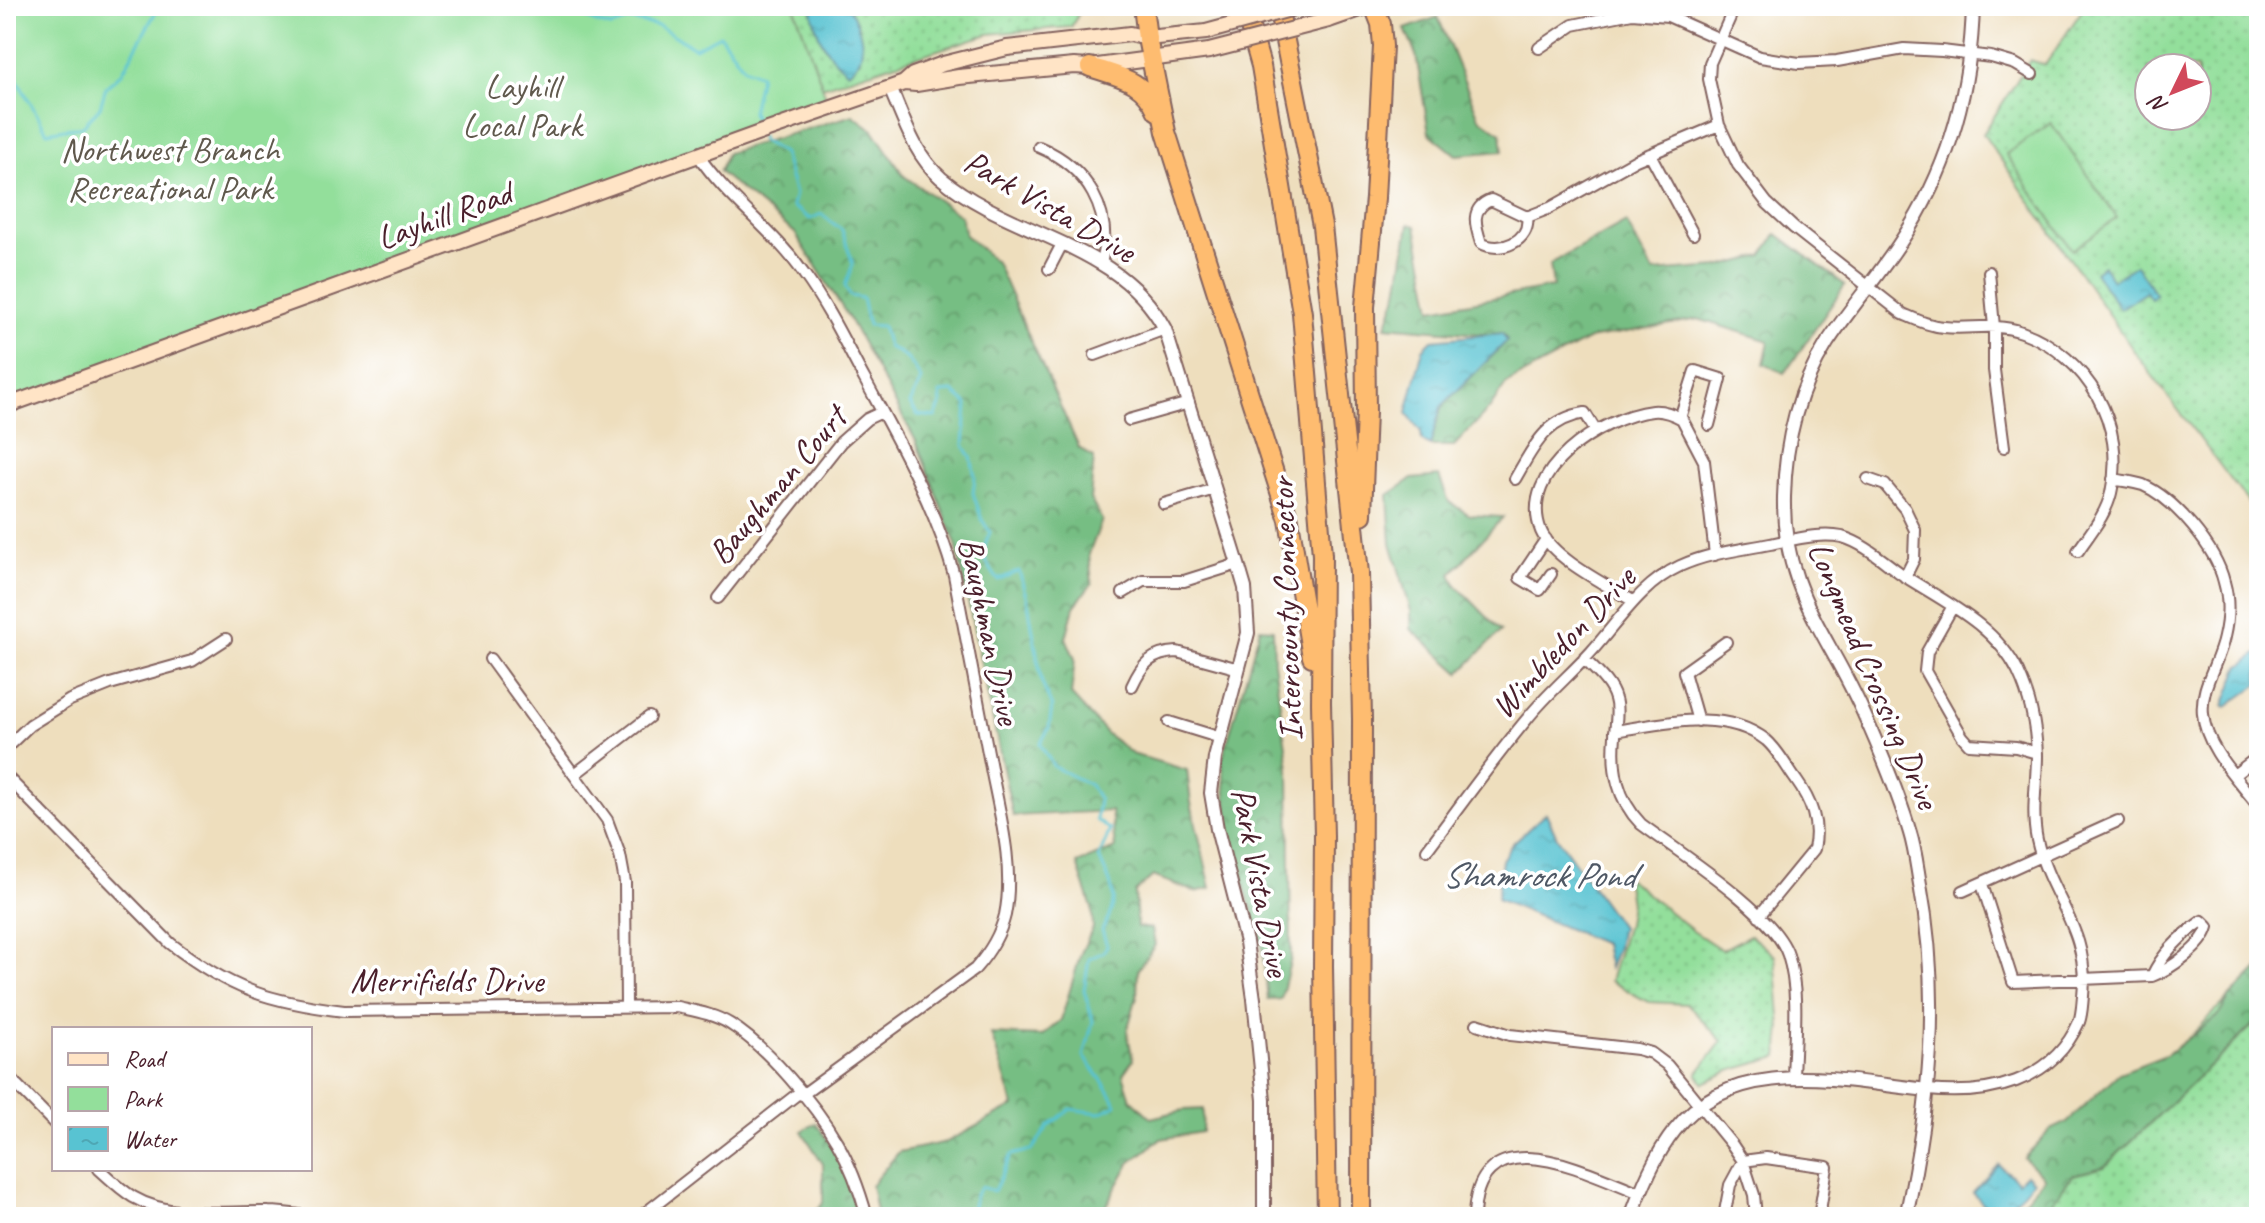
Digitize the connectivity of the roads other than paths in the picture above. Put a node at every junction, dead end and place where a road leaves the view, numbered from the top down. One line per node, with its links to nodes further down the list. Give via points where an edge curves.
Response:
1 (1143, 6): 8 (highway)
2 (1244, 6): 62 (highway, Intercounty Connector, via 1261,66 1302,313 1322,555)
3 (1278, 6): 49 (highway, Intercounty Connector, via 1322,226)
4 (1301, 6): 8 (main road, Layhill Road, bridge, via 1206,32)
5 (1372, 6): 12 (main road, Layhill Road, bridge, via 1209,51); 49 (highway, via 1383,46 1365,307)
6 (1735, 6): 9 (street)
7 (1973, 6): 11 (street, Longmead Crossing Drive)
8 (1147, 38): 12 (highway); 15 (main road, Layhill Road, via 1130,34 1007,48 943,64)
9 (1719, 40): 10 (street, via 1668,16 1632,13 1573,25); 11 (street, via 1760,57 1799,63 1904,49); 16 (street, via 1709,79)
10 (1539, 48)
11 (1971, 54): 14 (street, via 2015,64); 27 (street, Longmead Crossing Drive, via 1951,139 1927,197)
12 (1151, 60): 13 (main road, Layhill Road); 17 (highway)
13 (1090, 67): 15 (main road, Layhill Road); 17 (highway, via 1129,79 1150,95)
14 (2032, 74)
15 (897, 86): 20 (main road, Layhill Road); 23 (street, Park Vista Drive, via 913,140 941,177 968,197)
16 (1719, 125): 19 (street); 27 (street, via 1738,165 1767,203)
17 (1166, 132): 62 (highway, via 1289,520)
18 (1039, 147): 24 (street, via 1083,177 1094,195 1106,241)
19 (1650, 154): 21 (street); 22 (street)
20 (698, 155): 32 (main road, Layhill Road); 33 (street, Baughman Drive, via 717,183 804,273)
21 (1527, 217): 21 (street, via 1491,200 1482,203 1475,224 1481,243 1499,247 1518,240 1529,227)
22 (1693, 234)
23 (1062, 244): 24 (street, Park Vista Drive); 25 (street)
24 (1101, 264): 29 (street, Park Vista Drive, via 1131,284)
25 (1049, 269)
26 (1989, 272): 28 (street)
27 (1868, 286): 28 (street, via 1922,323); 45 (street, Longmead Crossing Drive, via 1828,343 1799,402 1788,444)
28 (1994, 327): 38 (street); 41 (street, via 2048,344 2089,382 2110,425)
29 (1165, 329): 30 (street); 31 (street, Park Vista Drive)
30 (1095, 355)
31 (1189, 403): 35 (street); 42 (street, Park Vista Drive)
32 (6, 406)
33 (882, 412): 53 (street, Baughman Court, via 841,442); 88 (street, Baughman Drive, via 925,491 954,575 1000,817 1007,895 1001,930 975,969)
34 (1680, 418): 36 (street, via 1695,371 1721,379); 37 (street, via 1654,411); 47 (street, via 1704,461)
35 (1129, 420)
36 (1709, 425)
37 (1596, 431): 39 (street, via 1585,413 1542,433); 44 (street, via 1551,467 1541,485 1536,508)
38 (2004, 447)
39 (1515, 479)
40 (1868, 479): 51 (street, via 1885,485 1915,530 1914,559)
41 (2113, 479): 46 (street, via 2104,513); 72 (street, via 2141,484 2167,499 2218,564 2227,619 2202,712 2207,738)
42 (1215, 489): 43 (street); 48 (street, Park Vista Drive)
43 (1164, 504)
44 (1546, 539): 50 (street, via 1520,578 1540,590); 54 (street, via 1568,561)
45 (1787, 541): 47 (street, Wimbledon Drive); 51 (street, Wimbledon Drive, via 1841,537); 87 (street, Longmead Crossing Drive, via 1811,616 1861,708 1911,835 1932,961)
46 (2078, 551)
47 (1715, 555): 54 (street, Wimbledon Drive, via 1672,570)
48 (1238, 564): 52 (street, via 1184,581 1143,581); 60 (street, Park Vista Drive, via 1248,616)
49 (1359, 573): 100 (highway, Intercounty Connector)
50 (1551, 574)
51 (1905, 577): 55 (street, Wimbledon Drive)
52 (1123, 593)
53 (718, 598)
54 (1633, 601): 59 (street, Wimbledon Drive)
55 (1953, 606): 69 (street, Wimbledon Drive, via 1973,619 2018,671 2031,707); 69 (street, via 1927,652 1925,671 1962,736 1969,744)
56 (226, 639): 68 (street, via 192,661 70,700)
57 (1726, 642): 64 (street, via 1684,672)
58 (490, 659): 71 (street)
59 (1584, 659): 66 (street, via 1615,699); 76 (street, Wimbledon Drive, via 1528,717)
60 (1239, 669): 61 (street, via 1167,652 1149,658); 67 (street, Park Vista Drive)
61 (1132, 686)
62 (1321, 703): 99 (highway, Intercounty Connector)
63 (649, 717): 71 (street)
64 (1698, 721): 66 (street); 80 (street, via 1722,722 1768,742 1808,797 1816,822 1814,849)
65 (1169, 722): 67 (street)
66 (1615, 731): 80 (street, via 1613,764 1630,812)
67 (1221, 738): 98 (street, Park Vista Drive, via 1211,793 1254,999 1264,1100)
68 (6, 748)
69 (2037, 753): 77 (street, Wimbledon Drive, via 2034,815)
70 (2259, 756): 72 (street)
71 (575, 774): 83 (street, via 607,820 620,855)
72 (2234, 775): 74 (street)
73 (6, 776): 83 (street, Merrifields Drive, via 170,943 241,988 291,1004 344,1011)
74 (2259, 807)
75 (2118, 821): 77 (street)
76 (1427, 850)
77 (2042, 856): 78 (street); 82 (street, Wimbledon Drive, via 2072,922)
78 (1982, 884): 79 (street); 82 (street, via 2013,982)
79 (1963, 891)
80 (1759, 916): 86 (street, via 1788,953 1794,985)
81 (2152, 976): 81 (street, via 2169,970 2208,927 2202,921 2193,928 2159,961); 82 (street)
82 (2085, 978): 87 (street, Wimbledon Drive, via 2080,1019 2066,1044 2042,1066 2015,1084 1978,1092)
83 (626, 1006): 88 (street, Merrifields Drive, via 677,1007 729,1023 761,1047)
84 (1477, 1024): 89 (street, via 1510,1035 1651,1053)
85 (6, 1074): 90 (street)
86 (1793, 1078): 87 (street); 89 (street, via 1748,1083)
87 (1928, 1090): 106 (street, Longmead Crossing Drive)
88 (801, 1094): 96 (street, Baughman Drive); 97 (street, Merrifields Drive, via 837,1142)
89 (1699, 1105): 91 (street); 93 (street, via 1674,1131)
90 (52, 1121)
91 (1743, 1161): 94 (street); 103 (street, via 1730,1185); 105 (street, via 1766,1158 1827,1167)
92 (101, 1171): 95 (street, via 150,1204 187,1212)
93 (1640, 1193): 101 (street, via 1562,1162 1519,1158 1493,1165 1479,1184); 102 (street)
94 (1756, 1216): 104 (street)
95 (312, 1217)
96 (640, 1217)
97 (867, 1217)
98 (1264, 1217)
99 (1327, 1217)
100 (1361, 1217)
101 (1474, 1217)
102 (1631, 1217)
103 (1724, 1217)
104 (1775, 1217)
105 (1819, 1217)
106 (1906, 1217)

